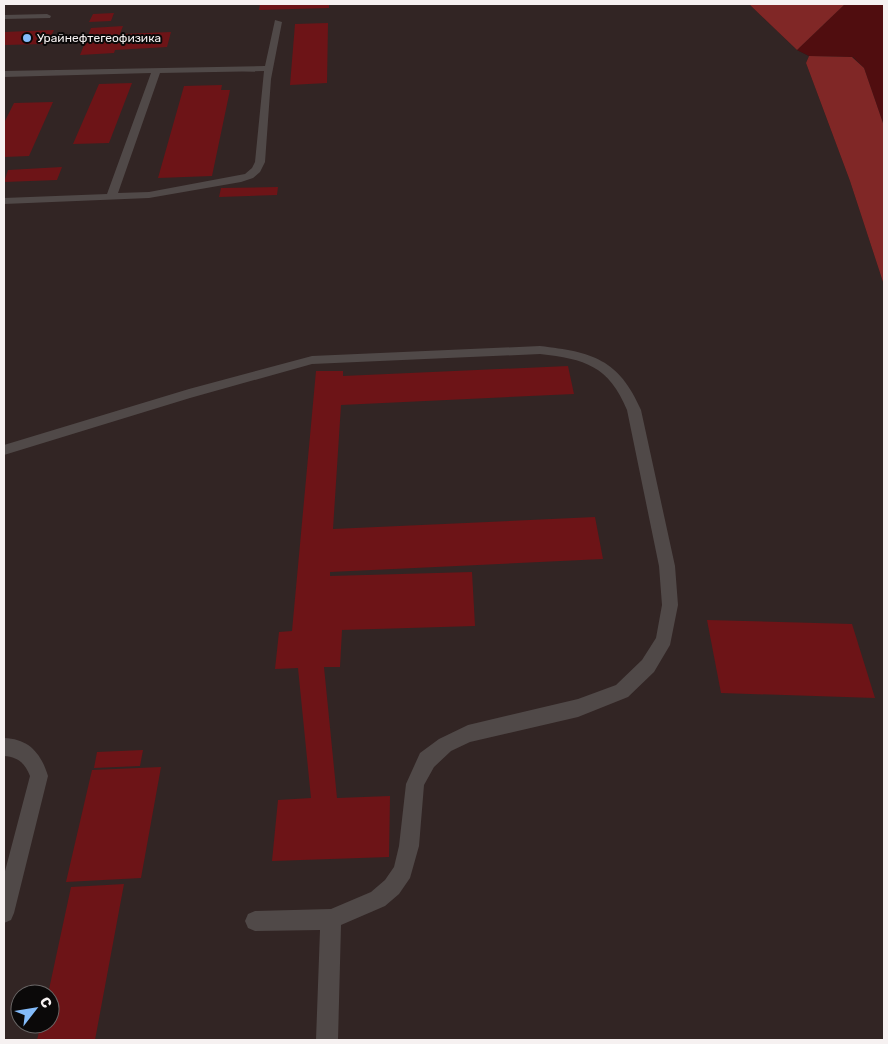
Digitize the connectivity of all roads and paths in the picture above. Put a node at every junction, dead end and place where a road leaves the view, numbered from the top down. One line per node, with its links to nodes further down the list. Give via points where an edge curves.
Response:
1 (46, 16): 2 (lane)
2 (4, 17)
3 (278, 22): 4 (lane)
4 (269, 68): 5 (lane); 7 (lane, via 260,162 249,176 149,195)
5 (156, 71): 6 (lane); 7 (lane)
6 (4, 74)
7 (111, 198): 8 (lane)
8 (4, 201)
9 (4, 450): 12 (lane, via 312,360 540,350 589,360 610,372 624,388 634,410 667,566 670,605 664,640 648,666 622,691 578,708 468,734 445,745 427,760 415,784 409,846 403,871 392,887 378,898)
10 (4, 747): 11 (lane, via 25,752 35,761 39,776)
11 (4, 913)
12 (331, 919): 13 (lane); 14 (lane)
13 (255, 921)
14 (327, 1040)

